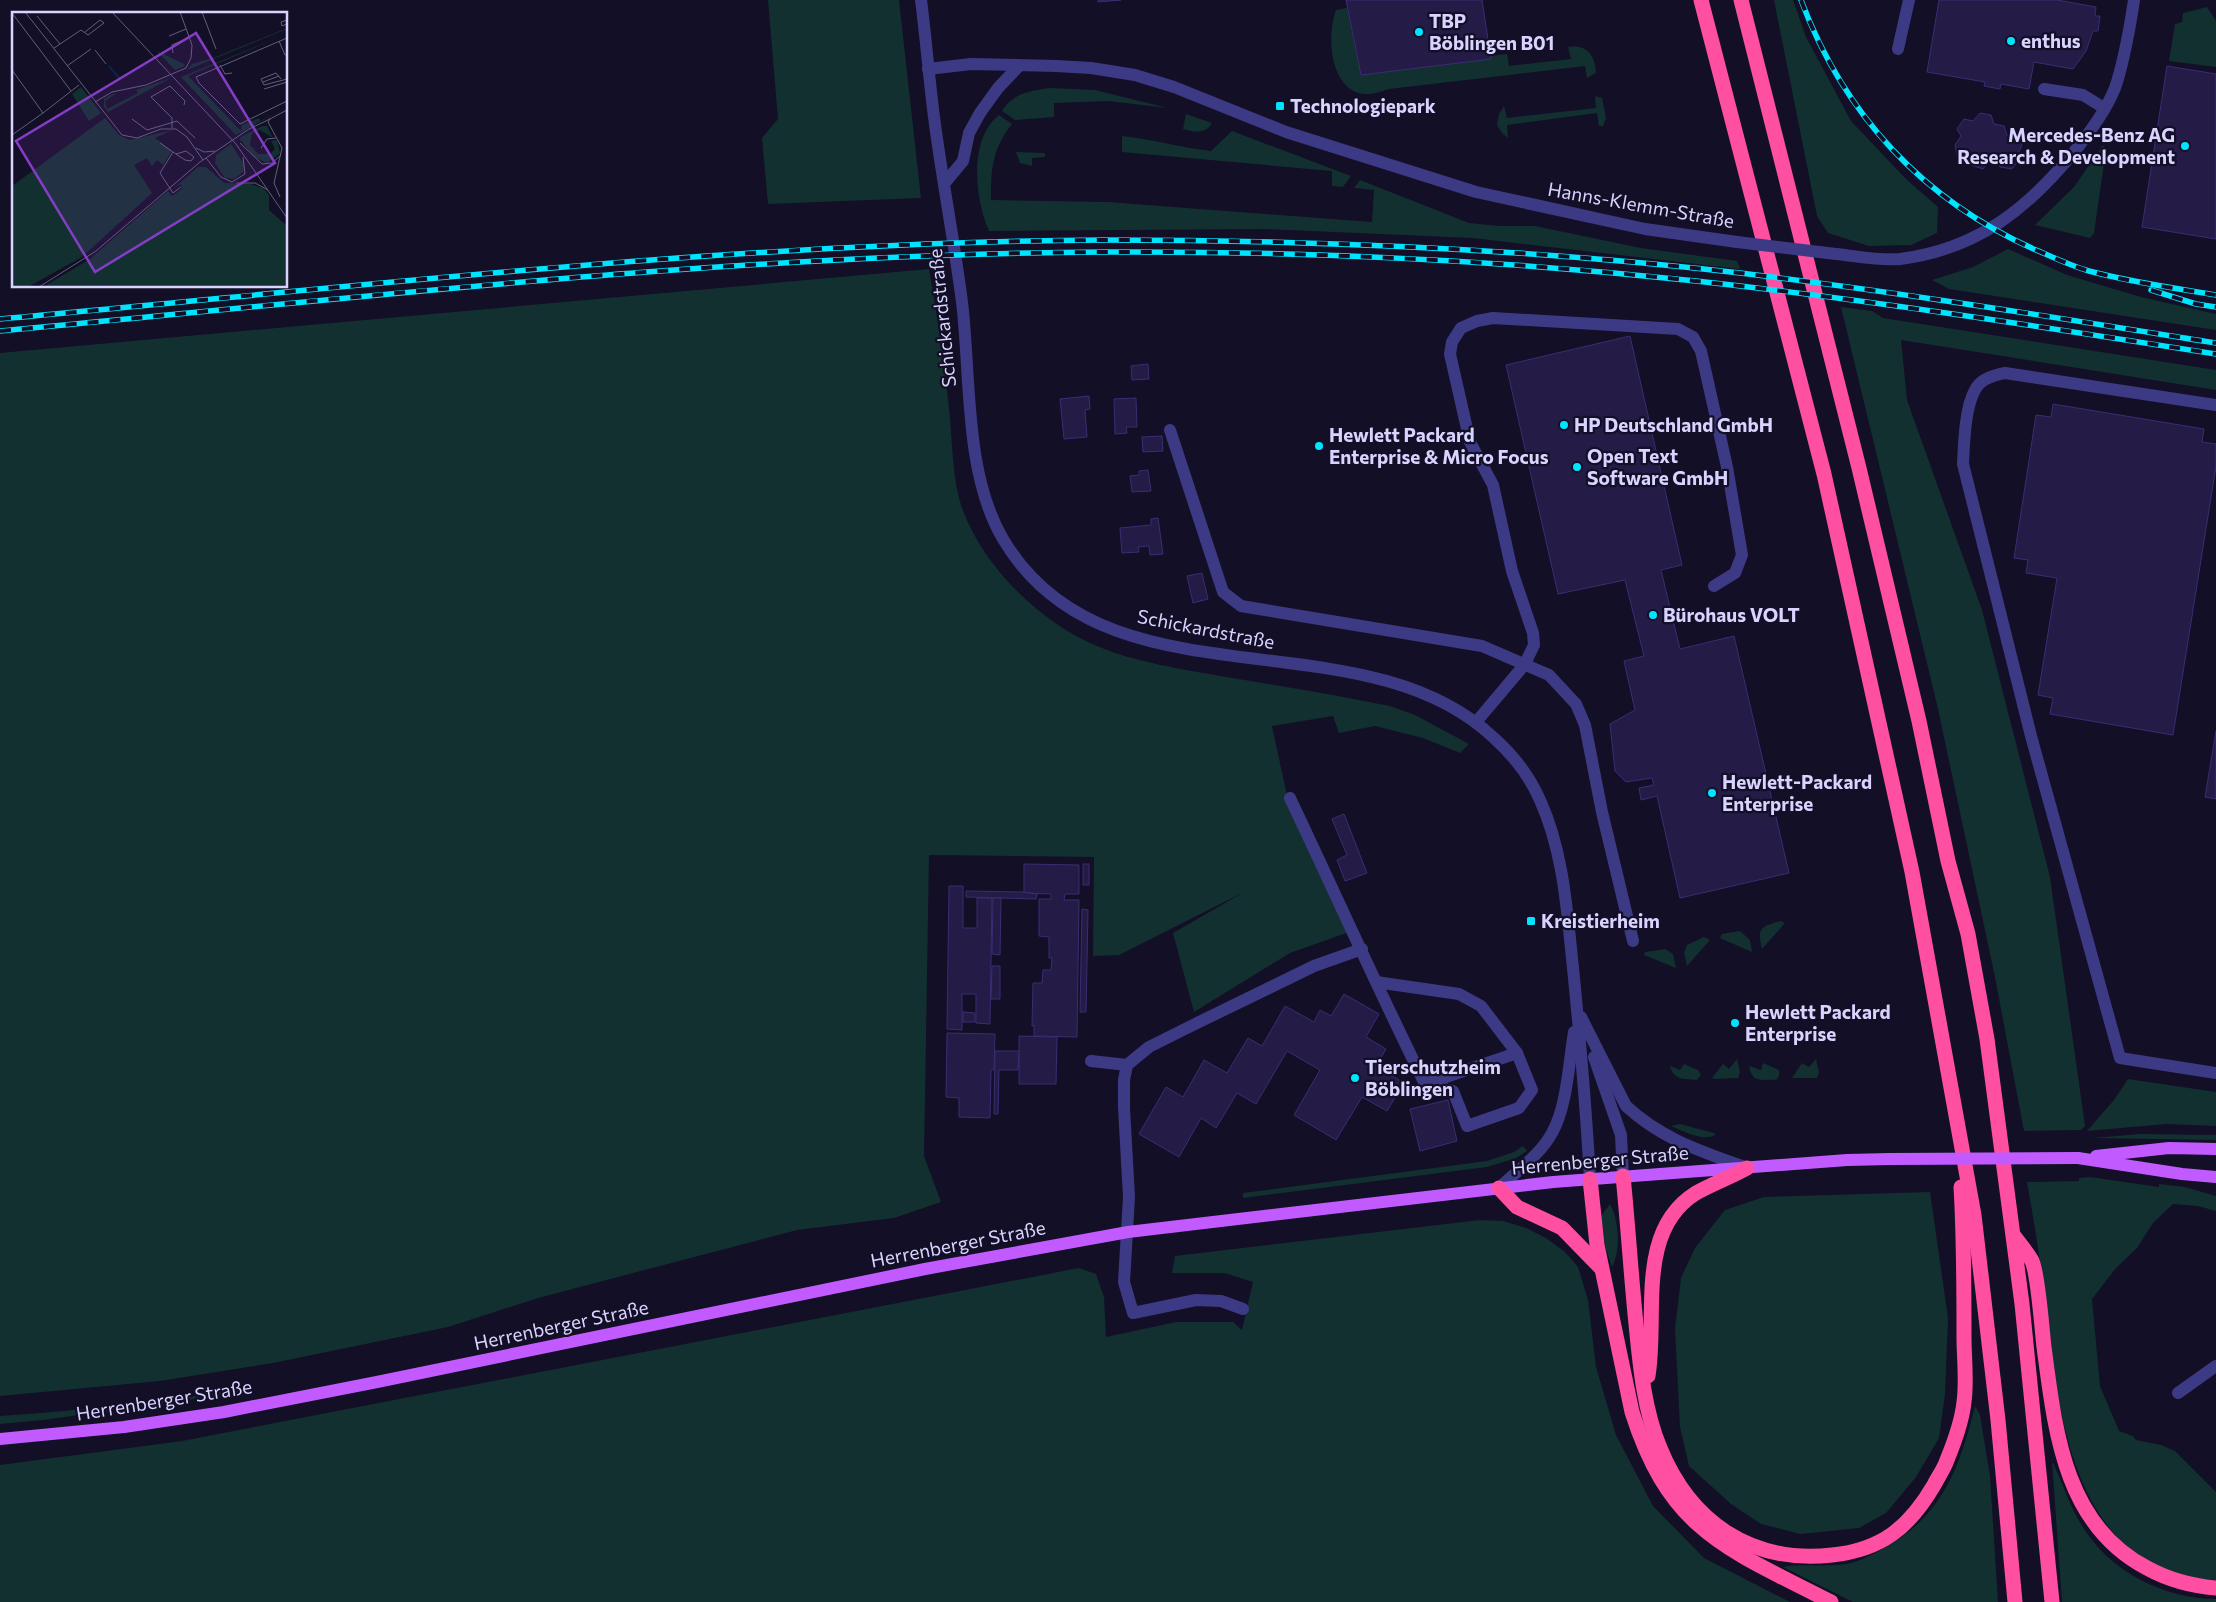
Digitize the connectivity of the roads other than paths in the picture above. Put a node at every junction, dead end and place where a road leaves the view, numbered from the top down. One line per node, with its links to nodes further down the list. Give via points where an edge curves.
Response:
1 (921, 0): 8 (street, Schickardstraße)
2 (1701, 0): 27 (highway, via 1824,474 1912,872)
3 (1741, 0): 36 (highway, via 1859,468 1919,721 1948,861 1968,934 1987,1039)
4 (1908, 0): 6 (street)
5 (2134, 0): 10 (street, Hanns-Klemm-Straße, via 2116,83)
6 (1898, 49)
7 (1019, 66): 8 (street, Hanns-Klemm-Straße, via 971,64); 10 (street, Hanns-Klemm-Straße, bridge, via 1091,68 1135,76 1174,87 1286,132 1476,192 1645,229 1898,259 1960,244 1992,229 2053,179); 11 (street, via 980,113 969,133 963,161)
8 (928, 69): 11 (street, Schickardstraße)
9 (2044, 89): 10 (street, via 2083,95)
10 (2104, 108)
11 (944, 184): 16 (street, Schickardstraße, via 962,306 979,477 989,513 1004,542 1029,574 1074,610 1109,628 1194,650 1374,676 1426,692)
12 (2216, 406): 25 (street, via 2005,373 1989,377 1975,389 1966,424 1963,464 2031,736 2120,1058)
13 (1170, 430): 15 (street, Schickardstraße, via 1223,592 1241,606 1482,646)
14 (1714, 586): 15 (street, via 1735,573 1742,556 1727,467 1701,351 1694,337 1678,330 1493,318 1478,320 1461,328 1452,342 1450,354 1470,442 1493,485 1512,571 1533,633 1534,644)
15 (1525, 664): 16 (street); 18 (street, Schickardstraße, via 1549,675 1567,692 1585,725 1602,812)
16 (1476, 721): 21 (street, Schickardstraße, via 1512,755 1539,797 1554,835 1564,884)
17 (1290, 798): 19 (street)
18 (1634, 941)
19 (1362, 948): 20 (street); 24 (street, via 1314,966 1149,1047)
20 (1376, 982): 22 (street, via 1458,994 1481,1006); 26 (street)
21 (1577, 1010): 30 (street, via 1626,1106 1651,1128 1675,1141); 31 (street, Schickardstraße, via 1621,1135); 33 (street, Schickardstraße); 34 (street, via 1556,1125 1530,1160)
22 (1517, 1053): 26 (street); 26 (street, via 1532,1090 1519,1108 1467,1126 1453,1090)
23 (1091, 1061): 24 (street)
24 (1127, 1065): 35 (street, via 1124,1099)
25 (2216, 1074)
26 (1425, 1084)
27 (1957, 1128): 40 (highway, via 1964,1244 1964,1402 1947,1462 1921,1508 1893,1536 1857,1552 1812,1557 1764,1551 1727,1533 1689,1499 1669,1467 1659,1447); 45 (highway, via 1974,1215)
28 (2216, 1149): 29 (main road, Herrenberger Straße, via 2170,1148)
29 (2078, 1158): 30 (main road, Herrenberger Straße, bridge, via 1847,1160); 32 (main road, Herrenberger Straße)
30 (1748, 1168): 31 (main road, Herrenberger Straße); 40 (highway, via 1688,1199 1672,1215 1661,1233 1654,1266 1652,1339)
31 (1624, 1176): 33 (main road, Herrenberger Straße); 40 (highway)
32 (2216, 1176)
33 (1590, 1179): 34 (main road, Herrenberger Straße); 37 (highway)
34 (1499, 1188): 35 (main road, Herrenberger Straße); 37 (highway, via 1517,1207 1562,1228)
35 (1128, 1232): 38 (street, via 1124,1282 1133,1313 1196,1300 1221,1301); 42 (main road, Herrenberger Straße, via 934,1267 224,1412 124,1427)
36 (2012, 1234): 43 (highway, via 2032,1262 2054,1418 2069,1476 2084,1508 2104,1537 2128,1558 2164,1576 2195,1586); 46 (highway)
37 (1602, 1269): 44 (highway, via 1632,1412 1640,1438 1662,1483 1687,1515 1720,1543 1767,1572)
38 (1243, 1309)
39 (2216, 1366): 41 (street)
40 (1645, 1392)
41 (2178, 1392)
42 (0, 1439)
43 (2216, 1588)
44 (1831, 1602)
45 (2015, 1602)
46 (2052, 1602)

